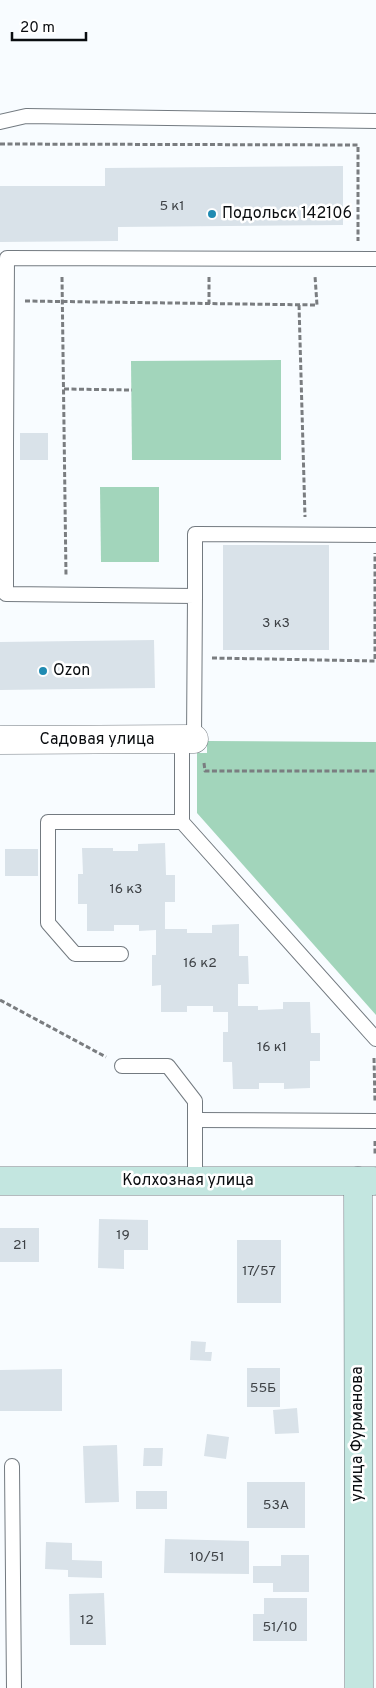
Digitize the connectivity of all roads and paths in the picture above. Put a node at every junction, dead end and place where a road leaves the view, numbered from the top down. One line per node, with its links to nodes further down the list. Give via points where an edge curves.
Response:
1 (376, 121): 2 (lane, via 26,116)
2 (0, 122)
3 (0, 144): 7 (path, via 358,145)
4 (62, 259): 5 (lane); 9 (lane, via 7,258); 10 (path)
5 (209, 259): 6 (lane); 11 (path)
6 (314, 259): 7 (lane); 12 (path, via 317,305)
7 (358, 259): 8 (lane)
8 (376, 259)
9 (7, 301): 10 (path); 15 (lane)
10 (62, 302): 11 (path); 13 (path)
11 (209, 304): 12 (path)
12 (299, 305): 16 (path)
13 (64, 389): 14 (path); 19 (path)
14 (132, 390)
15 (3, 445): 19 (lane, via 6,594)
16 (306, 535): 17 (lane); 20 (lane, via 195,534)
17 (376, 535)
18 (375, 544): 21 (path, via 375,661)
19 (67, 595): 20 (lane)
20 (195, 596): 23 (lane)
21 (203, 658)
22 (0, 740): 23 (street, Садовая улица)
23 (193, 745): 24 (path, via 205,771); 25 (lane)
24 (376, 771)
25 (182, 822): 26 (lane, via 48,822 48,923 75,954); 28 (lane)
26 (121, 954)
27 (0, 1000): 29 (path)
28 (376, 1039)
29 (122, 1066): 30 (lane, via 168,1066 195,1101)
30 (195, 1120): 31 (lane); 33 (lane)
31 (376, 1121)
32 (0, 1181): 33 (street, Колхозная улица)
33 (195, 1181): 34 (street, Колхозная улица)
34 (367, 1181): 37 (street, улица Фурманова)
35 (12, 1466): 36 (lane)
36 (14, 1688)
37 (359, 1688)

